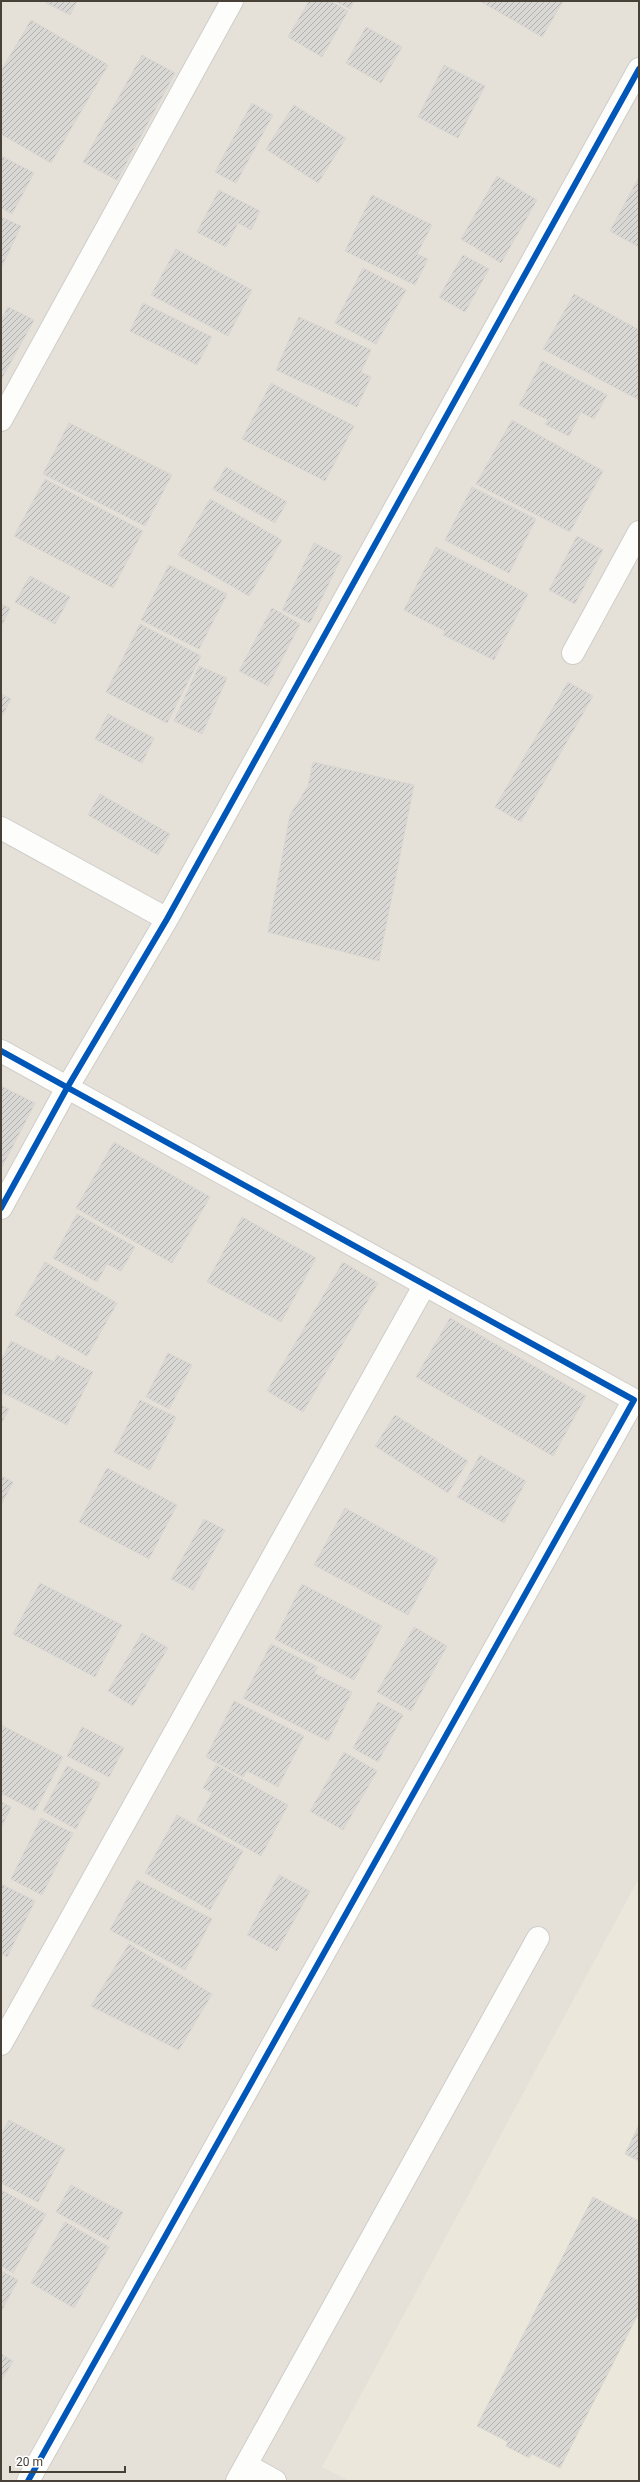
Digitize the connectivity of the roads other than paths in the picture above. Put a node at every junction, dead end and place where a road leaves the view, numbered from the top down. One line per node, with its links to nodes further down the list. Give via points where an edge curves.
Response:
1 (232, 1): 3 (street)
2 (639, 69): 7 (street)
3 (1, 420)
4 (639, 532): 5 (street)
5 (573, 653)
6 (1, 828): 7 (street)
7 (166, 919): 9 (street)
8 (1, 1051): 9 (street)
9 (67, 1088): 10 (street); 11 (street)
10 (1, 1208)
11 (424, 1286): 13 (street); 15 (street, via 634,1400)
12 (538, 1938): 14 (street)
13 (1, 2044)
14 (241, 2473): 16 (street)
15 (28, 2481)
16 (275, 2481)

